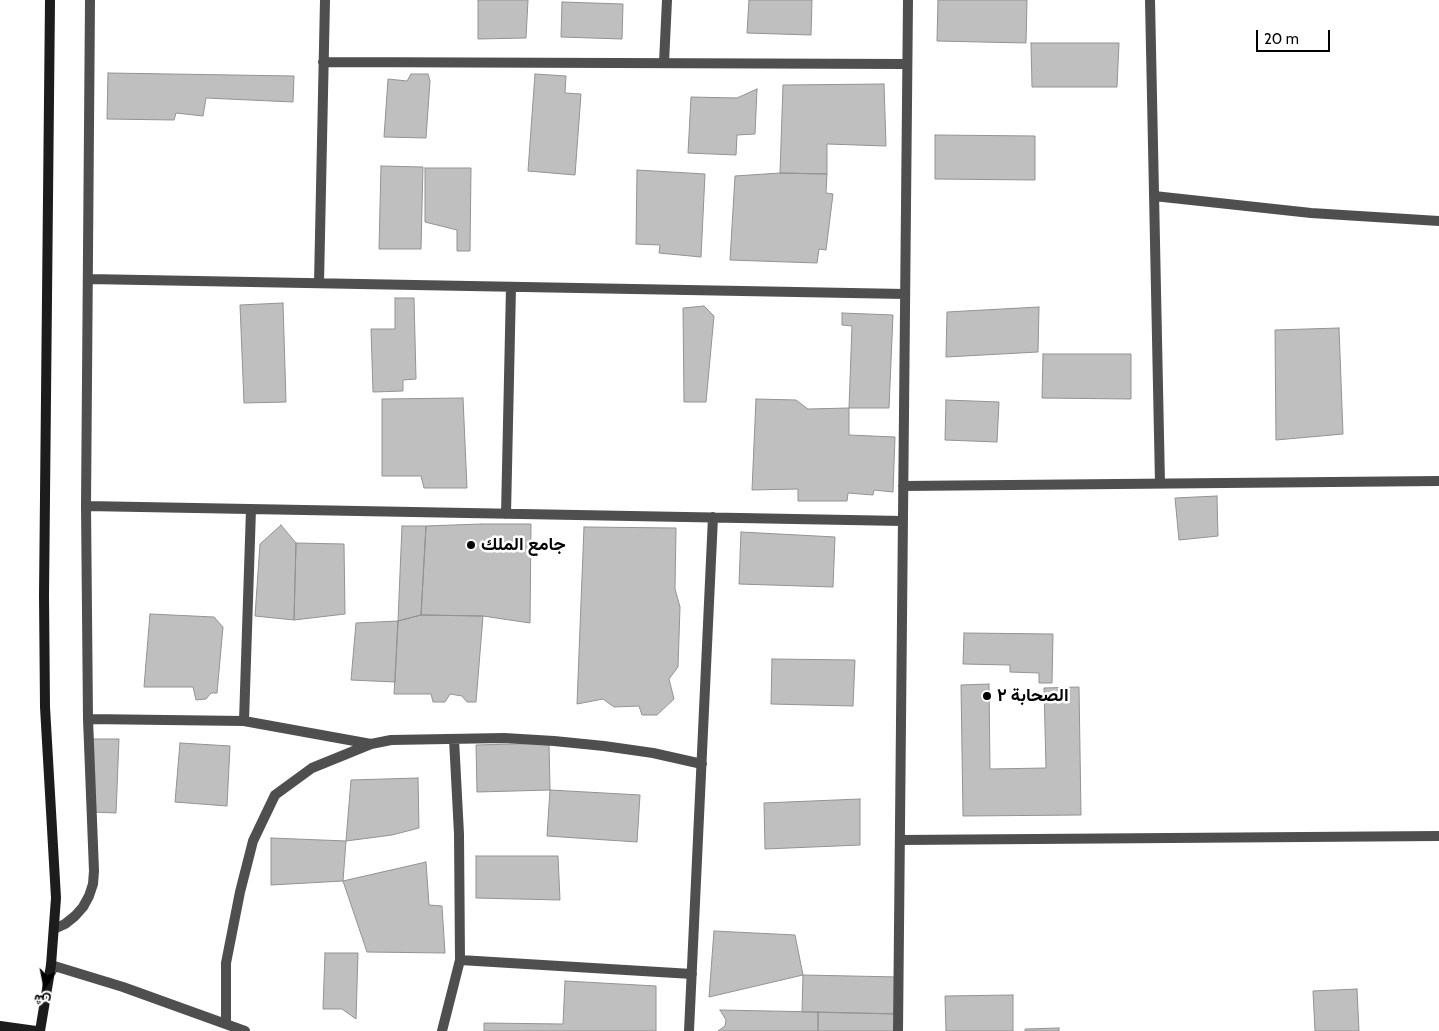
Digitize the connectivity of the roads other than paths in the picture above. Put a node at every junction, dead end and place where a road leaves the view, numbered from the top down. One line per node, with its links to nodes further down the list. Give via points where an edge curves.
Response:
1 (50, 0): 31 (main road, via 44,595)
2 (90, 0): 12 (street)
3 (325, 0): 7 (street)
4 (667, 0): 8 (street)
5 (908, 0): 9 (street)
6 (1150, 0): 10 (street)
7 (324, 62): 8 (street); 13 (street)
8 (664, 63): 9 (street)
9 (907, 64): 15 (street)
10 (1154, 196): 11 (street, via 1311,213); 17 (street)
11 (1439, 221)
12 (88, 279): 13 (street); 19 (street)
13 (319, 283): 14 (street)
14 (511, 287): 15 (street); 21 (street)
15 (905, 294): 18 (street)
16 (1439, 481): 17 (street)
17 (1160, 483): 18 (street)
18 (903, 486): 23 (street)
19 (86, 506): 20 (street); 24 (street)
20 (251, 509): 21 (street); 25 (street)
21 (506, 514): 22 (street)
22 (713, 517): 23 (street); 28 (street)
23 (903, 521): 30 (street)
24 (88, 719): 25 (street); 31 (street, via 93,884 83,907 65,924)
25 (244, 721): 27 (street)
26 (454, 739): 27 (street, via 391,740); 28 (street, via 554,741 653,753); 32 (street)
27 (371, 744): 35 (street, via 312,768 275,795 253,841 240,892 226,963)
28 (702, 764): 34 (street)
29 (1439, 836): 30 (street)
30 (900, 840): 42 (street)
31 (54, 929): 33 (main road)
32 (460, 960): 34 (street); 40 (street)
33 (51, 965): 35 (street); 38 (main road)
34 (692, 974): 41 (street)
35 (226, 1024): 39 (street)
36 (0, 1026): 37 (main road)
37 (36, 1031)
38 (40, 1031)
39 (245, 1031)
40 (442, 1031)
41 (689, 1031)
42 (898, 1031)

